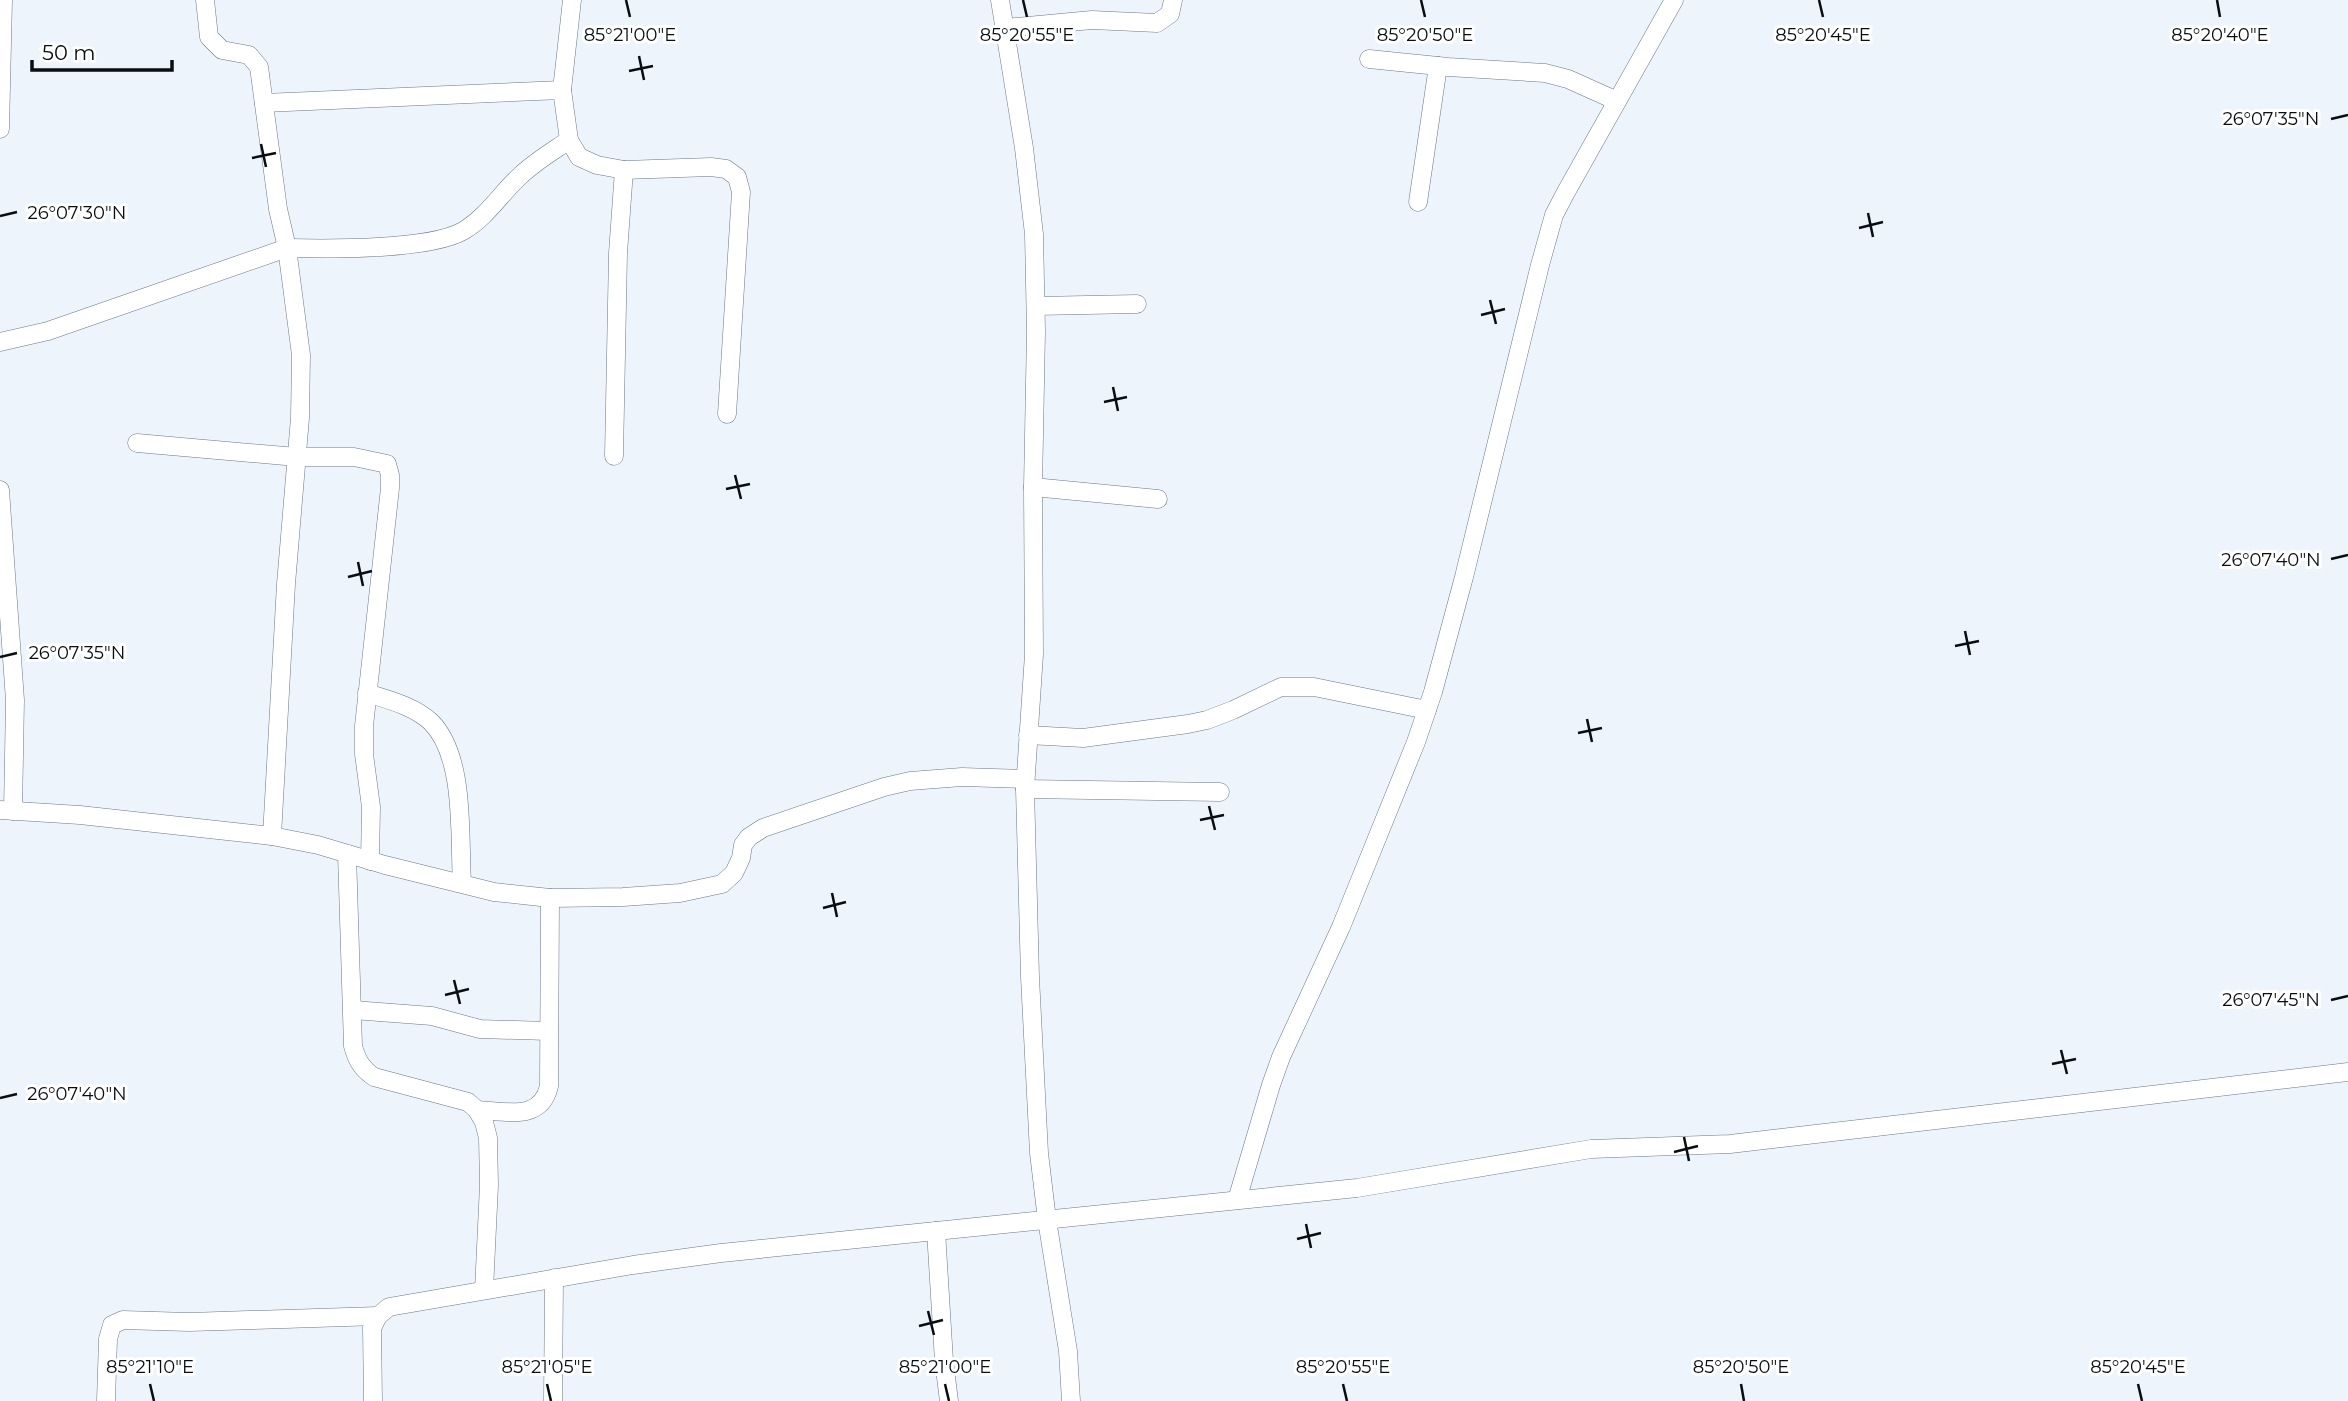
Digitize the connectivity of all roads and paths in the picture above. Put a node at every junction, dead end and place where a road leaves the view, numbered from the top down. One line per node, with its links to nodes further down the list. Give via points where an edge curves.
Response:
1 (3, 0): 13 (street)
2 (205, 0): 12 (street, via 209,37 222,50 249,55 259,67)
3 (572, 0): 10 (street)
4 (1000, 0): 7 (street)
5 (1173, 0): 7 (street, via 1170,14 1157,23 1092,20)
6 (1674, 0): 11 (street)
7 (1004, 28): 20 (street, via 1034,234)
8 (1370, 59): 9 (street)
9 (1438, 66): 11 (street, via 1545,73); 17 (street)
10 (562, 90): 12 (street); 15 (street)
11 (1617, 101): 30 (street, via 1554,215)
12 (264, 103): 18 (street)
13 (0, 123): 14 (street)
14 (0, 129)
15 (569, 141): 16 (street, via 579,157); 18 (street, via 536,162 462,232 407,244)
16 (624, 170): 22 (street, via 711,167 726,169 737,177 741,192); 24 (street)
17 (1419, 202)
18 (287, 248): 21 (street, via 48,331); 25 (street, via 301,355)
19 (1137, 304): 20 (street)
20 (1036, 306): 26 (street)
21 (0, 342)
22 (727, 414)
23 (137, 443): 25 (street)
24 (614, 456)
25 (297, 457): 29 (street, via 354,457 387,464 390,475); 35 (street)
26 (1033, 487): 28 (street); 31 (street, via 1034,654)
27 (0, 490): 34 (street, via 15,700)
28 (1158, 499)
29 (368, 693): 37 (street, via 364,754 371,807); 38 (street, via 417,712 432,723 449,752 457,794)
30 (1427, 710): 31 (street, via 1314,687 1281,687 1233,710 1188,724 1083,737); 44 (street, via 1345,917 1281,1057)
31 (1028, 735): 32 (street)
32 (1025, 784): 33 (street); 39 (street, via 962,776 884,787 763,828 743,845 734,873 722,884 680,893); 45 (street, via 1035,1097)
33 (1220, 792)
34 (6, 810): 35 (street)
35 (272, 836): 36 (street)
36 (347, 854): 37 (street); 40 (street)
37 (370, 861): 38 (street)
38 (461, 883): 39 (street)
39 (550, 898): 41 (street)
40 (352, 1010): 41 (street, via 432,1016 480,1029); 43 (street, via 353,1046 362,1069 374,1077 468,1102)
41 (548, 1031): 43 (street, via 549,1086 541,1106 524,1111)
42 (2348, 1072): 44 (street, via 1730,1144 1591,1149 1357,1188)
43 (477, 1110): 48 (street, via 484,1122 489,1161)
44 (1237, 1200): 45 (street)
45 (1047, 1220): 46 (street); 54 (street, via 1068,1351)
46 (936, 1231): 47 (street, via 676,1258); 53 (street)
47 (554, 1278): 48 (street); 52 (street)
48 (484, 1290): 49 (street, via 389,1307)
49 (378, 1316): 50 (street, via 122,1320 112,1325 108,1339); 51 (street, via 372,1328)
50 (106, 1401)
51 (373, 1401)
52 (553, 1401)
53 (949, 1401)
54 (1071, 1401)

